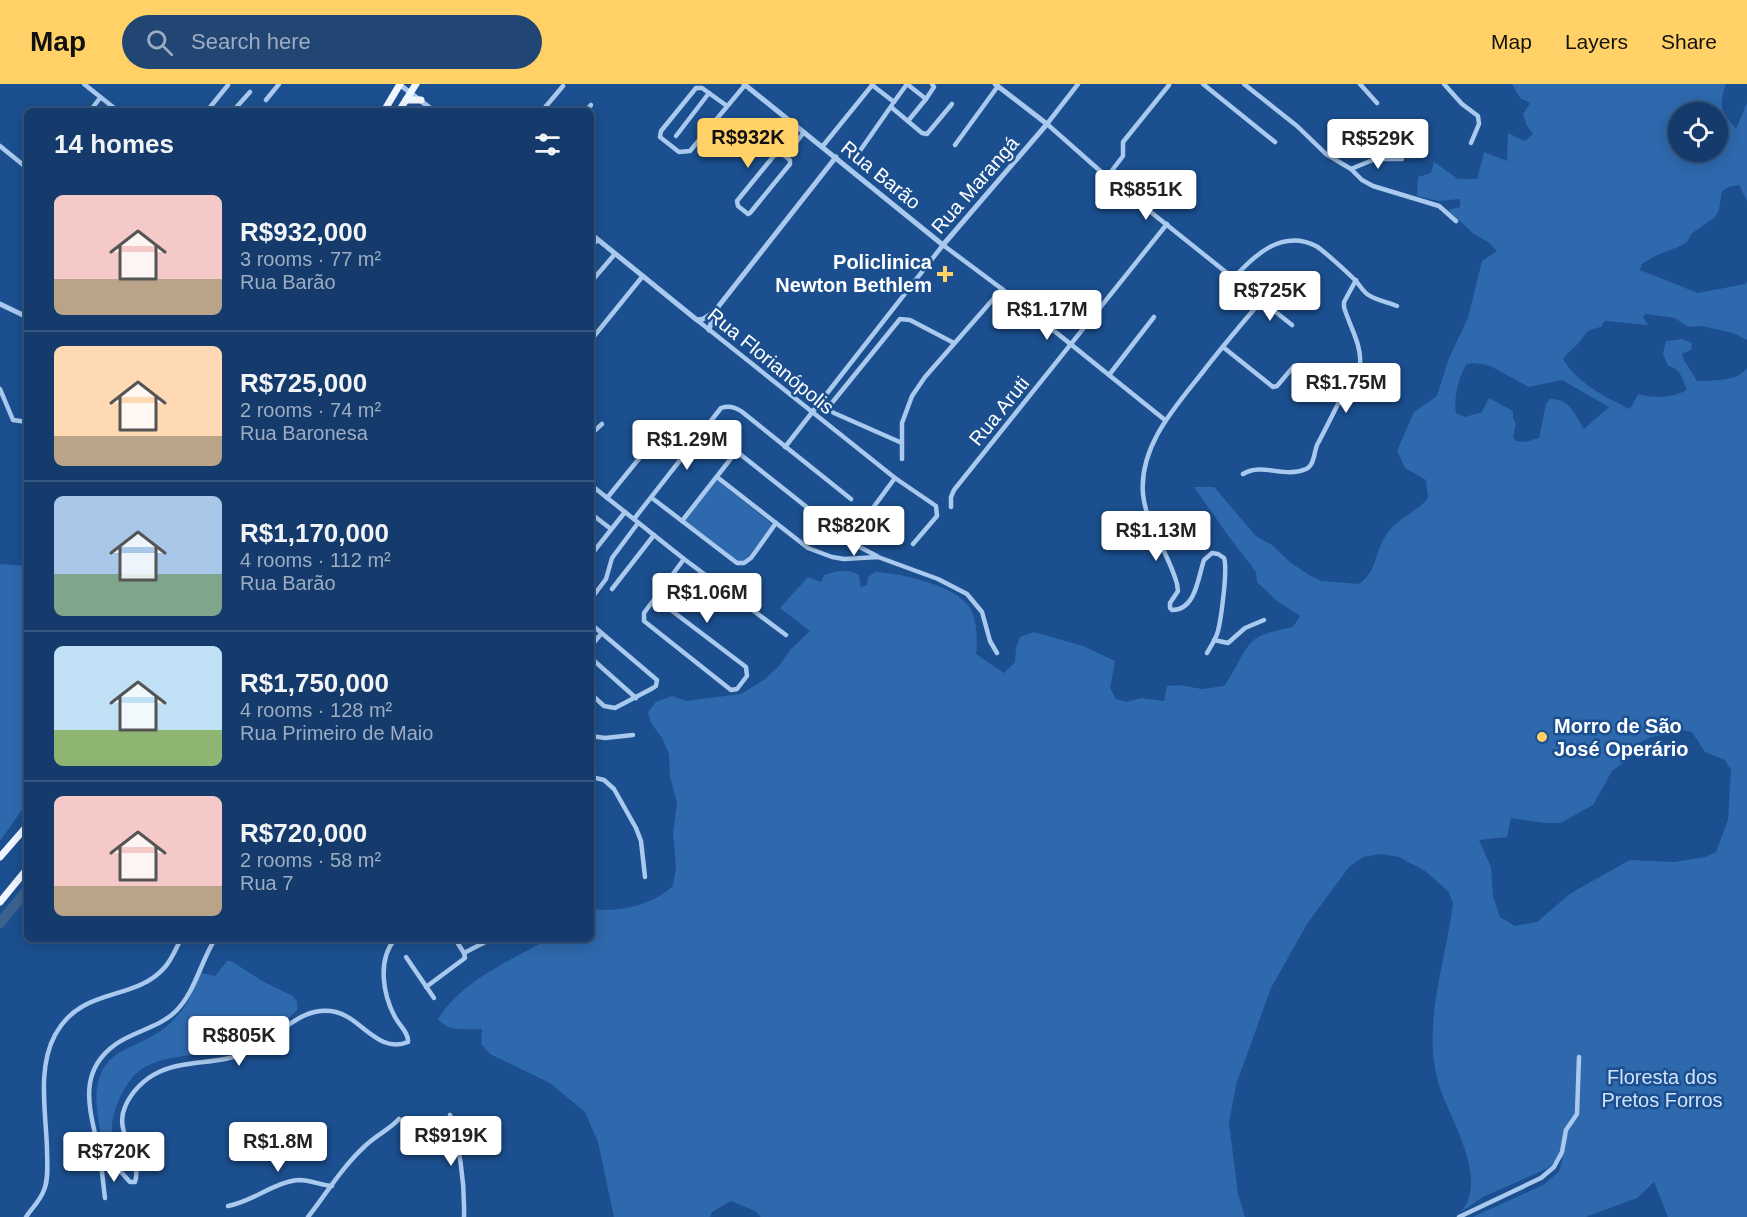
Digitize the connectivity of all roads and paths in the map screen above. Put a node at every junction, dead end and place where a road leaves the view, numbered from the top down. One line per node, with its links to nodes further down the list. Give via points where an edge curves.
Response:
1 (84, 84): 20 (street)
2 (279, 84): 22 (street)
3 (399, 84): 18 (street); 34 (main road)
4 (416, 84): 18 (main road)
5 (744, 84): 29 (street); 41 (street, Rua Barão)
6 (932, 84): 21 (street)
7 (1078, 84): 40 (street, Rua Marangá)
8 (1203, 84): 43 (street)
9 (1244, 84): 53 (street, via 1326,154)
10 (1360, 84): 25 (street)
11 (1444, 84): 44 (street, via 1478,116)
12 (228, 85): 32 (street)
13 (873, 85): 28 (street); 47 (street)
14 (997, 85): 40 (street); 46 (street)
15 (563, 86): 37 (street)
16 (1169, 86): 54 (street, via 1123,142 1124,156)
17 (250, 92): 33 (street)
18 (411, 93): 23 (main road); 24 (street)
19 (709, 93): 29 (street); 29 (street, via 696,88 661,131 662,140 679,152 690,152); 42 (street)
20 (100, 98): 30 (street); 31 (street)
21 (926, 99): 28 (street, via 907,84); 39 (street)
22 (266, 100)
23 (406, 100): 24 (main road); 35 (main road)
24 (421, 100): 36 (street)
25 (1377, 103)
26 (952, 104): 39 (street, via 928,134)
27 (591, 105): 38 (street)
28 (892, 105): 39 (street); 52 (street, via 857,155)
29 (727, 106)
30 (92, 108)
31 (114, 108)
32 (209, 108)
33 (236, 108)
34 (386, 108)
35 (401, 108)
36 (430, 108)
37 (545, 108)
38 (588, 108)
39 (908, 121)
40 (1047, 124): 54 (street); 60 (street, Rua Marangá)
41 (804, 132): 47 (street, Rua Barão); 48 (street)
42 (676, 136)
43 (1275, 142)
44 (1471, 143)
45 (0, 146): 51 (street)
46 (955, 146)
47 (822, 147): 49 (street, Rua Barão)
48 (786, 156): 48 (street, via 777,152 736,201 746,213 790,164)
49 (836, 158): 60 (street, Rua Barão); 70 (street)
50 (1402, 159): 53 (street, via 1375,159)
51 (24, 166)
52 (869, 167)
53 (1351, 169): 55 (street, via 1373,186 1439,206)
54 (1107, 177): 56 (street)
55 (1456, 221)
56 (1167, 224): 64 (street); 78 (street, Rua Aruti)
57 (594, 237): 58 (street, Rua Florianópolis)
58 (597, 240): 59 (street); 61 (street, Rua Florianópolis)
59 (594, 244)
60 (943, 245): 66 (street, Rua Barão); 83 (street, Rua Marangá)
61 (614, 255): 62 (street, Rua Florianópolis); 63 (street)
62 (642, 277): 73 (street, Rua Florianópolis); 76 (street)
63 (594, 278)
64 (1233, 279): 65 (street, via 1255,255 1291,241 1316,246); 67 (street)
65 (1356, 280): 69 (street, via 1372,297); 94 (street, via 1344,307 1360,365 1310,466 1286,473 1257,468)
66 (1002, 289): 77 (street); 78 (street, Rua Barão)
67 (1261, 301): 74 (street); 79 (street)
68 (0, 304): 71 (street)
69 (1397, 306)
70 (714, 312): 73 (street); 75 (street)
71 (24, 316)
72 (1154, 317): 81 (street)
73 (697, 320): 75 (street, Rua Florianópolis)
74 (1292, 325)
75 (710, 330): 83 (street, Rua Florianópolis)
76 (594, 336)
77 (954, 343): 89 (street, via 912,396 902,423); 89 (street, via 910,320 900,319 831,404 834,413)
78 (1070, 346): 81 (street, Rua Barão); 101 (street, Rua Aruti, via 954,490)
79 (1223, 347): 80 (street, via 1273,387); 84 (street)
80 (1294, 366)
81 (1108, 375): 84 (street, Rua Barão)
82 (0, 389): 85 (street, via 14,420)
83 (813, 413): 90 (street, Rua Marangá); 96 (street, Rua Florianópolis)
84 (1165, 420): 123 (street, via 1143,474 1147,513 1177,584 1178,591 1170,603 1172,610 1179,610 1190,601 1207,556 1222,555 1226,570)
85 (24, 422)
86 (603, 424): 88 (street)
87 (707, 428): 90 (street, via 722,408 736,408); 91 (street); 92 (street)
88 (594, 432)
89 (902, 442): 93 (street)
90 (785, 447): 100 (street)
91 (736, 452): 95 (street); 108 (street)
92 (685, 456): 98 (street, via 667,438 655,439); 99 (street)
93 (902, 459)
94 (1243, 474)
95 (717, 477): 106 (street); 107 (street)
96 (895, 478): 104 (street); 112 (street, Rua Florianópolis, via 936,506 937,516)
97 (594, 488): 98 (street)
98 (607, 498): 102 (street)
99 (652, 498): 105 (street); 106 (street)
100 (850, 499)
101 (951, 507)
102 (625, 512): 105 (street); 109 (street)
103 (594, 516): 109 (street)
104 (867, 516)
105 (636, 521): 110 (street); 117 (street)
106 (682, 521): 107 (street, via 740,563 751,558)
107 (776, 523): 114 (street, via 820,554 844,559)
108 (828, 524)
109 (611, 529): 113 (street)
110 (654, 535): 115 (street); 116 (street)
111 (840, 537): 114 (street)
112 (913, 544)
113 (594, 551)
114 (878, 557): 125 (street, via 967,594 982,612)
115 (684, 559): 118 (street); 122 (street)
116 (612, 589)
117 (594, 595)
118 (655, 598): 118 (street, via 644,613 645,624 731,690 737,688 747,676 746,667)
119 (1264, 620): 123 (street, via 1245,628 1228,643)
120 (594, 627): 121 (street)
121 (601, 634): 124 (street); 129 (street, via 656,677 656,686)
122 (786, 635)
123 (1214, 640): 126 (street)
124 (594, 642)
125 (997, 653)
126 (1207, 653)
127 (594, 661): 129 (street)
128 (594, 696): 129 (street, via 610,708)
129 (636, 698)
130 (633, 735): 131 (street)
131 (594, 736)
132 (594, 778): 136 (street, via 614,789 636,828)
133 (24, 829): 134 (main road)
134 (0, 857)
135 (24, 873): 137 (main road)
136 (645, 877)
137 (15, 884): 138 (main road); 139 (main road)
138 (0, 896)
139 (0, 902)
140 (179, 942): 156 (street, via 161,972 142,984 88,1002 67,1017 56,1033 45,1069 46,1183)
141 (214, 942): 152 (street, via 174,1013 120,1042 94,1069 89,1107)
142 (393, 942): 152 (street, via 385,958 385,984 391,1009 408,1042 374,1038 334,1012 304,1014 250,1052 165,1070 142,1083 130,1098 122,1120 135,1182 130,1182)
143 (458, 942): 145 (street)
144 (485, 942): 145 (street)
145 (464, 952): 147 (street, via 463,961)
146 (406, 957): 147 (street)
147 (426, 987): 148 (street)
148 (434, 998)
149 (1579, 1057): 159 (street, via 1577,1114 1566,1130 1554,1167 1540,1178)
150 (450, 1115): 158 (street, via 465,1184)
151 (399, 1119): 153 (street, via 366,1145)
152 (99, 1152): 154 (street)
153 (332, 1186): 155 (street, via 293,1181); 157 (street)
154 (105, 1198)
155 (228, 1206)
156 (26, 1217)
157 (308, 1217)
158 (464, 1217)
159 (1459, 1217)

